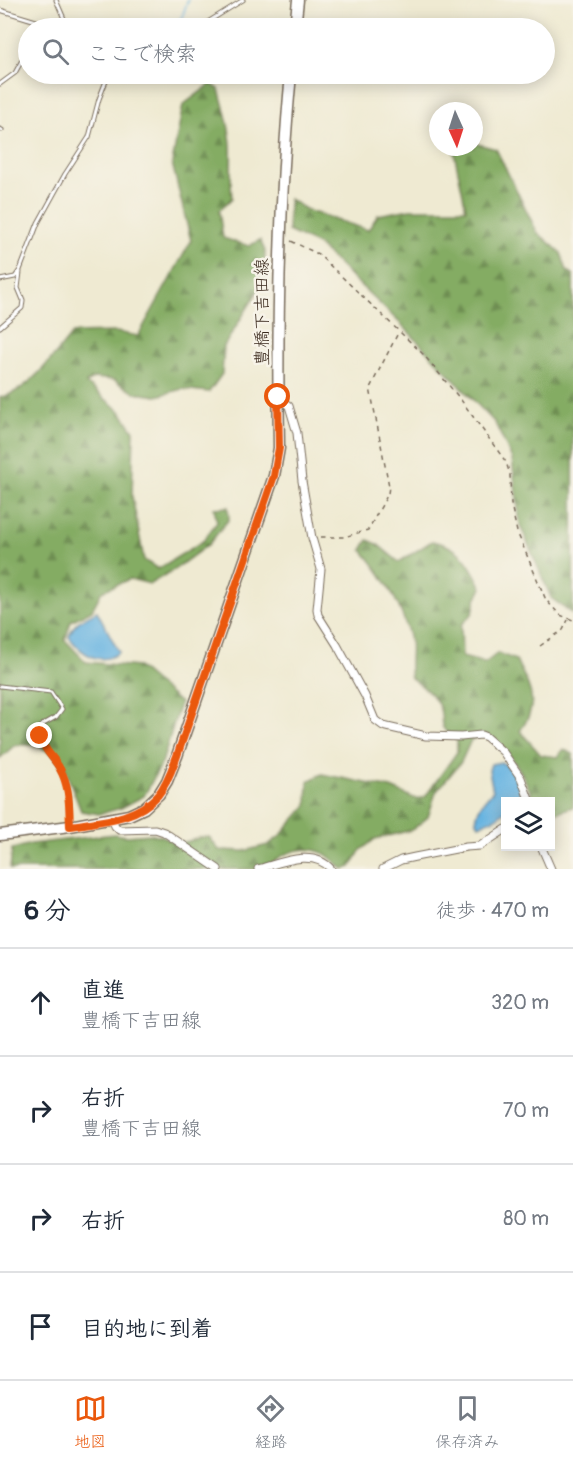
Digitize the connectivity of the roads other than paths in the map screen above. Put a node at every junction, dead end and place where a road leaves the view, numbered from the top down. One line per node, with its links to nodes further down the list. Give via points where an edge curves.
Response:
1 (56, 0): 6 (lane)
2 (243, 0): 7 (lane)
3 (298, 0): 8 (main road)
4 (0, 12): 5 (lane)
5 (28, 18)
6 (64, 18)
7 (214, 18)
8 (296, 18)
9 (18, 67): 10 (lane)
10 (0, 84)
11 (105, 84): 13 (lane, via 89,137 38,223)
12 (290, 84): 16 (main road, 豊橋下吉田線, via 279,235)
13 (20, 270): 14 (lane, via 15,277); 15 (lane, via 22,308)
14 (0, 280)
15 (0, 327)
16 (278, 397): 18 (street, via 290,406 297,433 312,538 321,569 318,615 375,720 412,734 486,736 503,752); 19 (main road, 豊橋下吉田線, via 279,448 274,476 177,756 159,794 144,808)
17 (0, 686): 20 (lane, via 51,693 62,709 42,725 40,736 42,746 68,786)
18 (528, 797)
19 (112, 819): 20 (main road, 豊橋下吉田線); 24 (street, via 119,830 164,832)
20 (70, 826): 22 (main road, 豊橋下吉田線)
21 (501, 832): 27 (street, via 480,846 415,856)
22 (0, 835)
23 (543, 851): 28 (street)
24 (218, 869)
25 (258, 869): 26 (street, via 311,858)
26 (330, 869)
27 (383, 869)
28 (550, 869)

